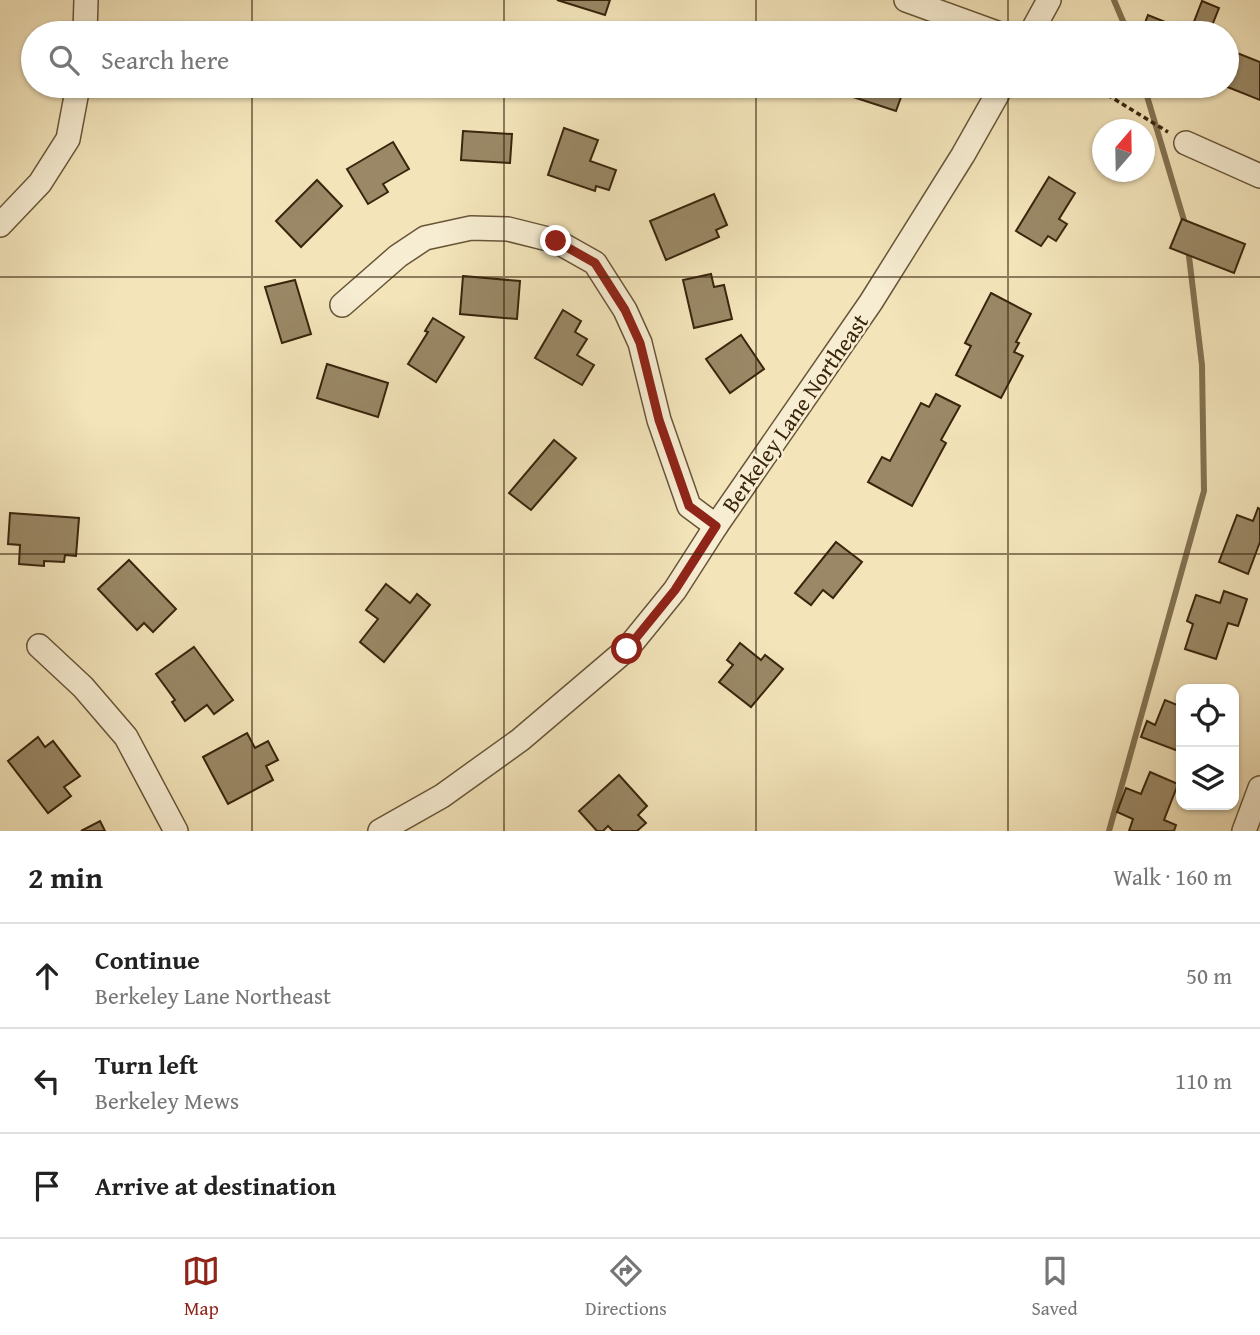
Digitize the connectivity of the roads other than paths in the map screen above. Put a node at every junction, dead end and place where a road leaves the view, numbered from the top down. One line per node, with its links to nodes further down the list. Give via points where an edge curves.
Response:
1 (86, 0): 4 (street)
2 (906, 0): 5 (street)
3 (1049, 0): 6 (street)
4 (85, 21)
5 (964, 21)
6 (1038, 21)
7 (76, 98): 11 (street, via 68,139 40,183)
8 (995, 98): 13 (street, Berkeley Lane Northeast, via 871,302)
9 (1186, 143): 10 (street)
10 (1260, 176)
11 (0, 225)
12 (342, 305): 13 (street, via 425,238 471,228 508,229 556,241 595,263 640,343 659,420 689,506)
13 (716, 526): 17 (street, Berkeley Lane Northeast, via 675,590 627,649 520,740 442,796)
14 (39, 646): 16 (street, via 126,737)
15 (1260, 789): 18 (street)
16 (176, 831)
17 (380, 831)
18 (1244, 831)

